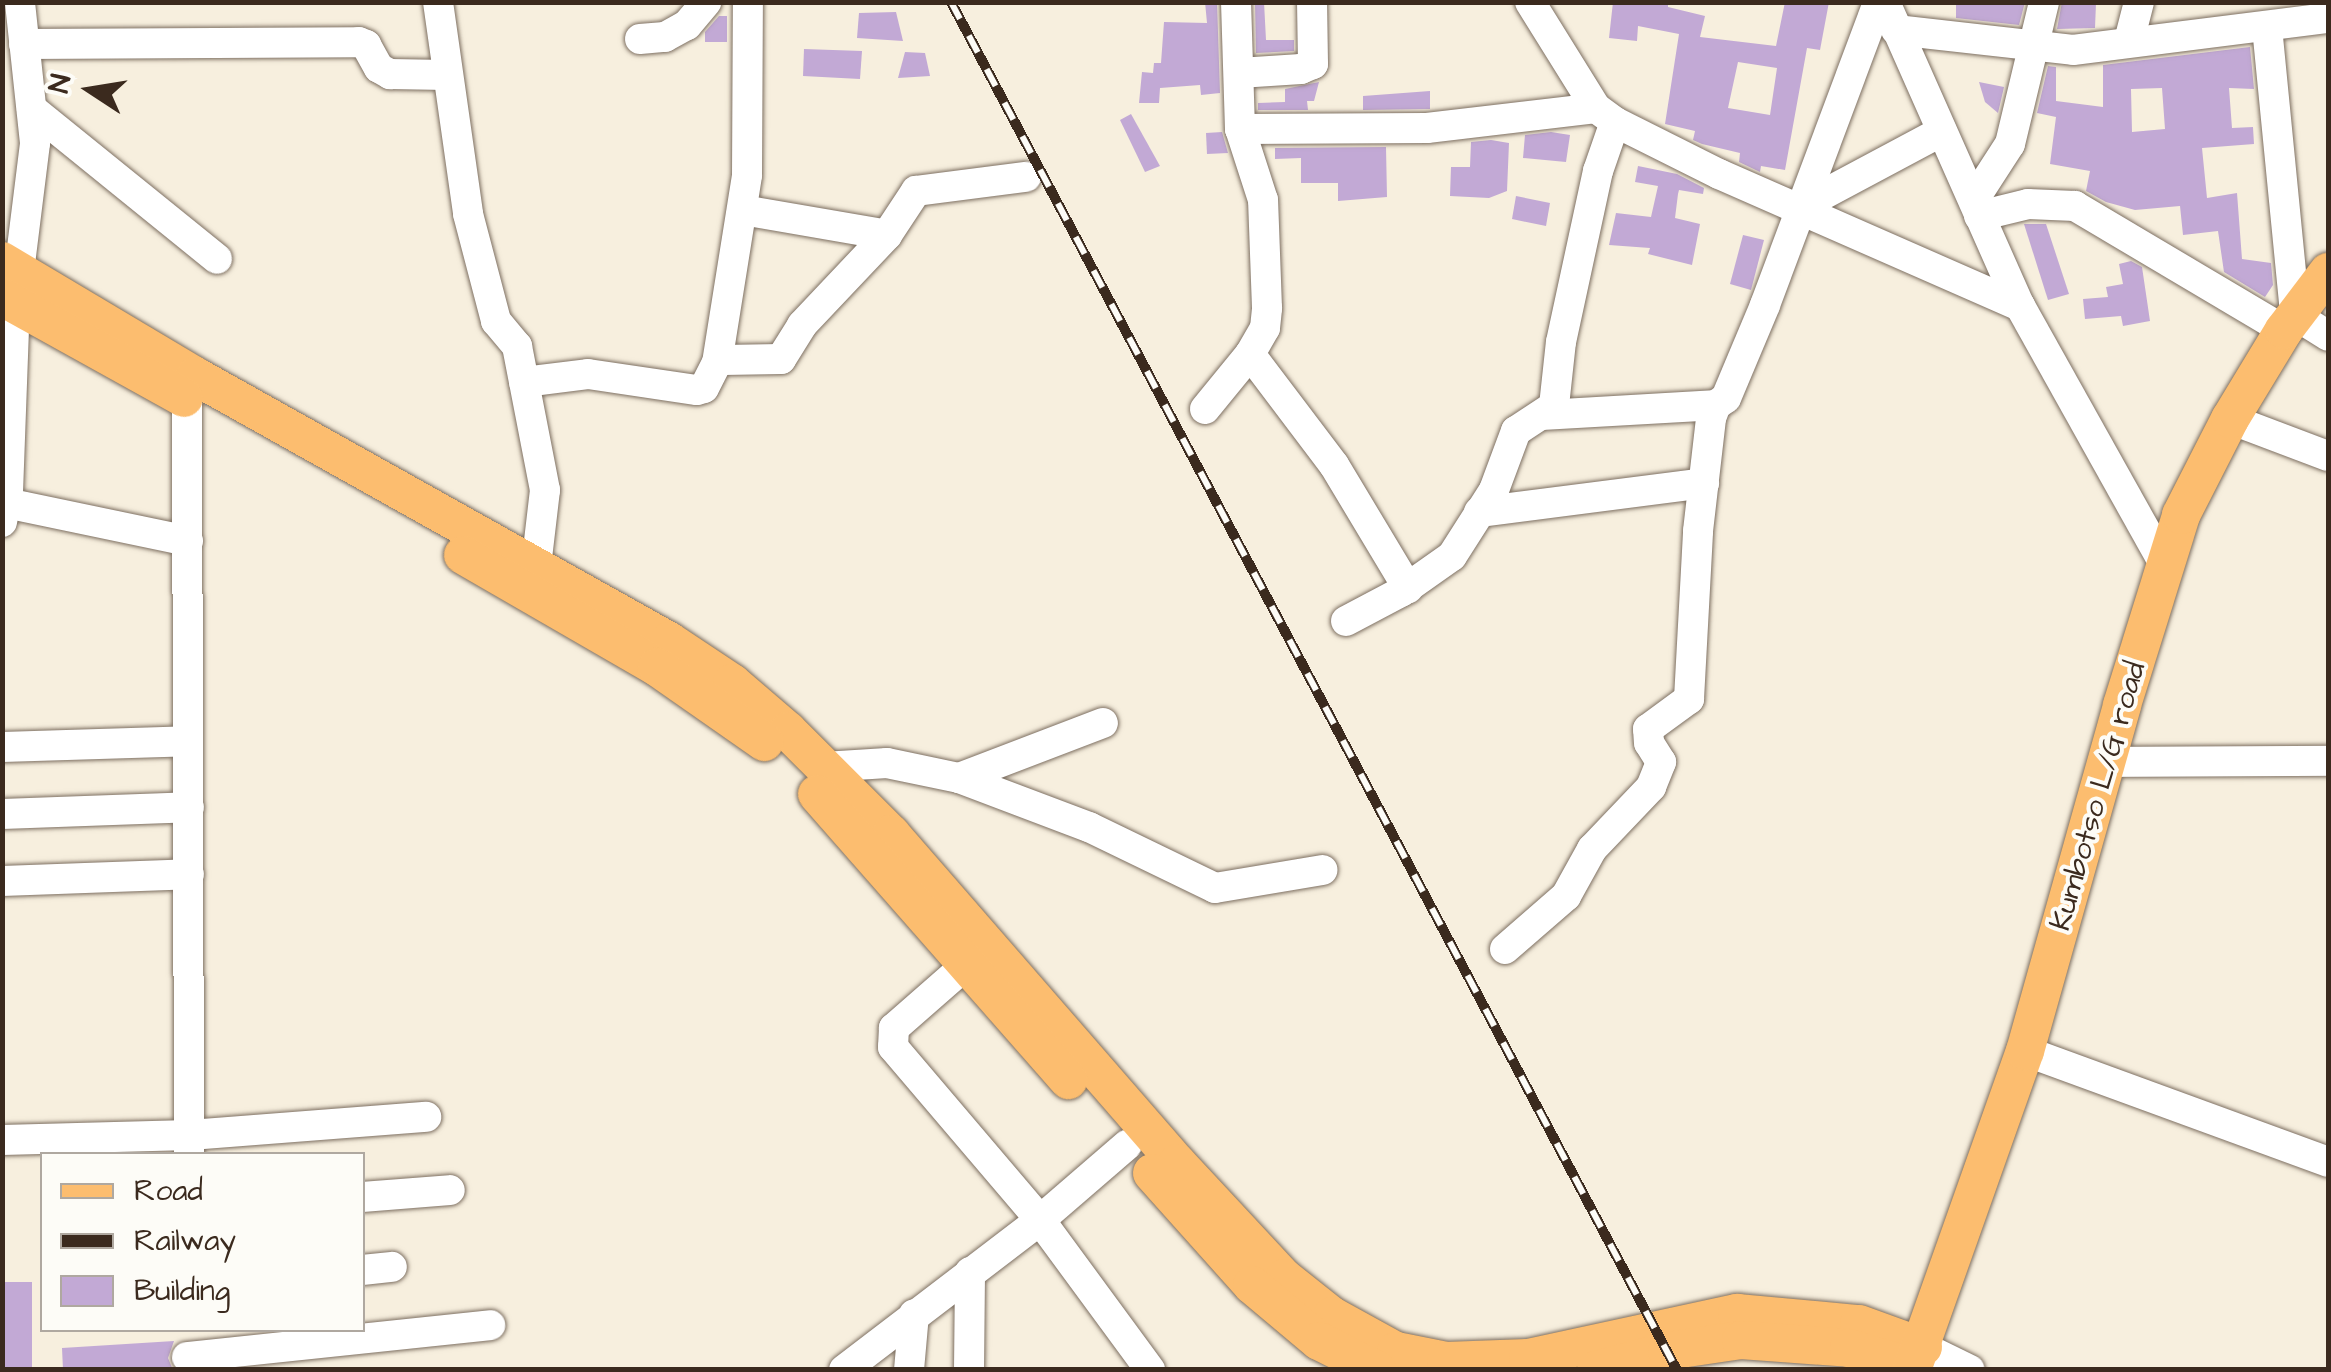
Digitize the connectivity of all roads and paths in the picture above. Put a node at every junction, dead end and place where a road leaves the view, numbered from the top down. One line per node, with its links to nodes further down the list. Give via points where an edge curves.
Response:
1 (20, 2): 16 (street)
2 (438, 2): 19 (street)
3 (706, 2): 14 (street, via 665,38)
4 (748, 2): 28 (street)
5 (1236, 2): 18 (street)
6 (1312, 2): 18 (street, via 1313,64)
7 (1530, 2): 22 (street)
8 (1878, 2): 27 (street)
9 (2044, 2): 17 (street)
10 (2139, 2): 15 (street)
11 (1891, 16): 17 (street); 24 (street)
12 (2328, 18): 13 (street)
13 (2267, 27): 15 (street); 34 (street)
14 (640, 39)
15 (2129, 41): 17 (street)
16 (24, 44): 19 (street, via 359,42 390,74); 21 (street)
17 (2032, 48): 26 (street, via 2010,144)
18 (1239, 72): 23 (street)
19 (448, 75): 38 (street, via 468,214 496,321 516,346)
20 (2, 76): 21 (street)
21 (31, 102): 30 (street); 32 (street, via 35,142)
22 (1606, 115): 23 (street, via 1428,128); 27 (street); 42 (street, via 1560,342 1559,388)
23 (1240, 129): 36 (street, via 1262,200 1266,244 1265,328)
24 (1942, 131): 26 (street); 27 (street)
25 (1026, 177): 29 (street, via 916,190)
26 (1977, 207): 33 (street); 34 (street, via 2075,206)
27 (1798, 208): 33 (street); 40 (street, via 1765,305 1726,398)
28 (742, 210): 29 (street); 37 (street)
29 (887, 235): 37 (street, via 802,324 781,360)
30 (218, 259)
31 (2328, 272): 34 (main road, Kumbotso L/G road)
32 (10, 283): 39 (main road); 47 (street); 50 (main road, via 196,376)
33 (2020, 306): 49 (street)
34 (2290, 322): 35 (street); 43 (main road, Kumbotso L/G road)
35 (2328, 336)
36 (1250, 354): 41 (street); 51 (street, via 1334,464)
37 (717, 363): 38 (street, via 697,390 588,374)
38 (524, 382): 50 (street, via 545,490)
39 (188, 400): 48 (street); 66 (main road, via 717,705 808,784)
40 (1716, 405): 42 (street); 45 (street)
41 (1206, 409)
42 (1543, 415): 46 (street, via 1516,431)
43 (2230, 419): 44 (street); 49 (main road, Kumbotso L/G road)
44 (2328, 456)
45 (1704, 483): 46 (street); 65 (street, via 1688,698 1652,723 1647,736 1661,762 1659,774 1592,849 1566,896)
46 (1479, 512): 51 (street, via 1452,556)
47 (4, 513): 48 (street)
48 (188, 541): 54 (street)
49 (2164, 564): 57 (main road, Kumbotso L/G road)
50 (536, 566): 58 (main road, via 732,683)
51 (1408, 588): 52 (street)
52 (1346, 620)
53 (1103, 723): 59 (street)
54 (188, 742): 55 (street); 60 (street)
55 (2, 747)
56 (2328, 761): 57 (street)
57 (2106, 762): 67 (main road, Kumbotso L/G road)
58 (824, 767): 59 (street, via 886,763); 80 (main road, via 1284,1278 1332,1316 1396,1351 1446,1361)
59 (959, 778): 62 (street, via 1088,827 1215,888)
60 (189, 807): 61 (street); 63 (street)
61 (2, 814)
62 (1322, 870)
63 (189, 874): 64 (street); 70 (street)
64 (2, 881)
65 (1505, 949)
66 (966, 965): 71 (main road); 75 (street, via 894,1028 893,1047)
67 (2026, 1052): 72 (street); 81 (main road, Kumbotso L/G road)
68 (426, 1117): 70 (street)
69 (2, 1140): 70 (street)
70 (189, 1145)
71 (1127, 1145): 75 (street); 86 (main road, via 1252,1285 1319,1341)
72 (2328, 1162)
73 (450, 1190): 74 (street)
74 (365, 1197)
75 (1040, 1220): 76 (street); 85 (street)
76 (970, 1272): 77 (street); 84 (street)
77 (914, 1314): 82 (street); 83 (street)
78 (490, 1326): 79 (street)
79 (187, 1352)
80 (1564, 1360): 81 (main road, via 1737,1313 1859,1324)
81 (1918, 1361): 87 (main road, via 1741,1340); 88 (street)
82 (844, 1370)
83 (909, 1370)
84 (968, 1370)
85 (1150, 1370)
86 (1376, 1370)
87 (1596, 1370)
88 (1970, 1370)

